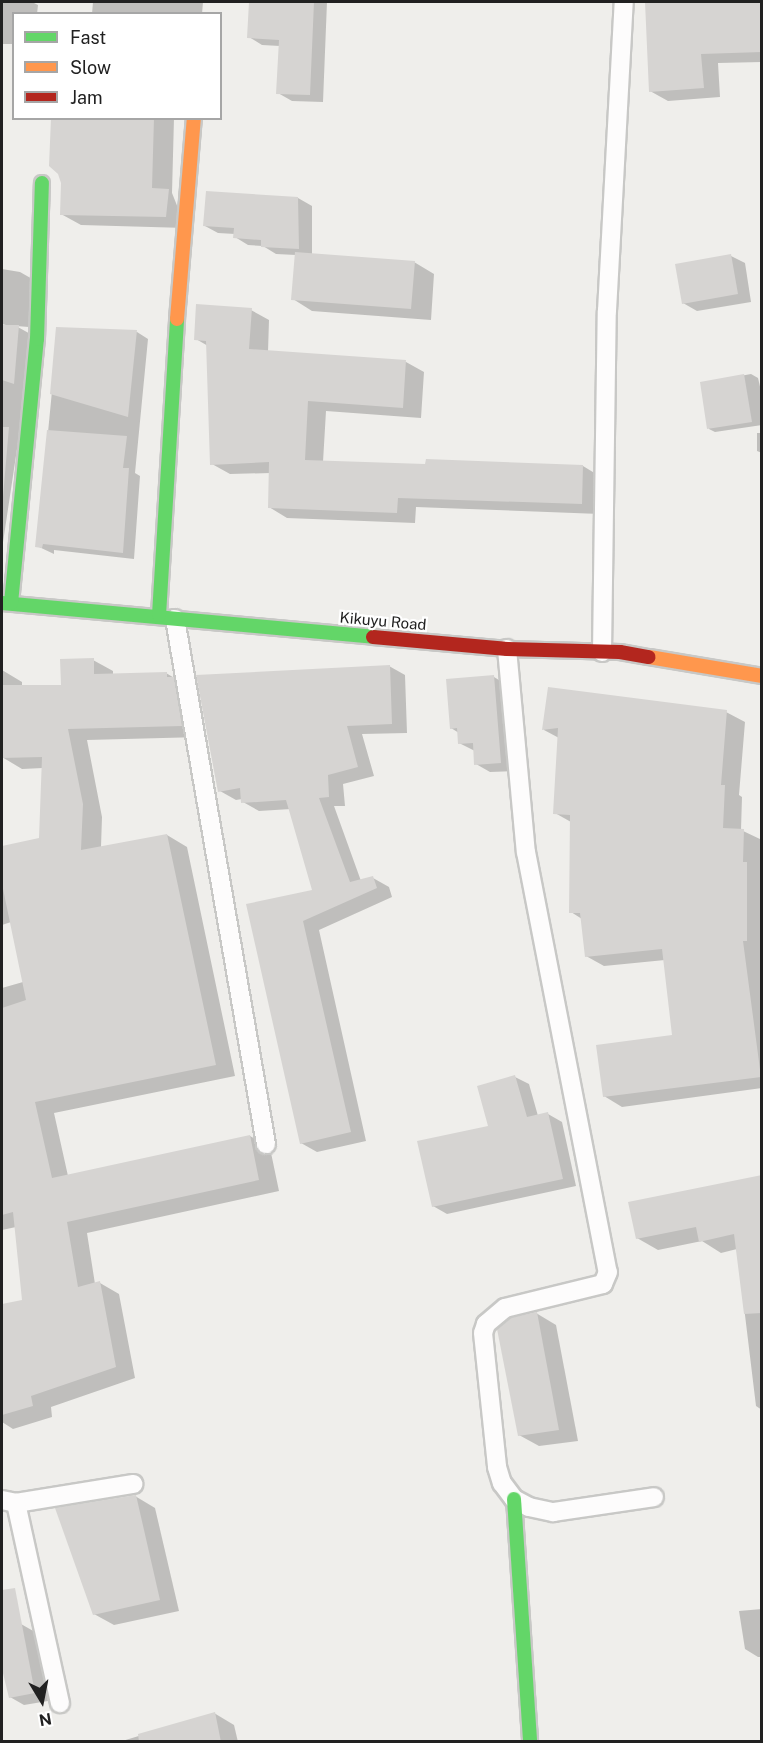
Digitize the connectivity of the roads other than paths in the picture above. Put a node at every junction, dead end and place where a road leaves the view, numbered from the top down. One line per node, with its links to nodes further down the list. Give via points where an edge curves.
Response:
1 (624, 2): 7 (lane, via 607,311)
2 (194, 120): 5 (street, via 178,297)
3 (42, 183): 4 (street, via 37,339)
4 (6, 603): 5 (street, Kikuyu Road)
5 (167, 617): 6 (street, Kikuyu Road); 9 (lane)
6 (507, 649): 7 (street, Kikuyu Road); 12 (lane, via 526,852 608,1272 603,1284 505,1308 486,1323 483,1333 497,1467 502,1483)
7 (602, 652): 8 (street, Kikuyu Road)
8 (762, 676)
9 (266, 1144)
10 (133, 1484): 13 (lane)
11 (654, 1497): 12 (lane, via 553,1512)
12 (514, 1499): 15 (street)
13 (9, 1501): 14 (lane)
14 (60, 1703)
15 (530, 1742)

